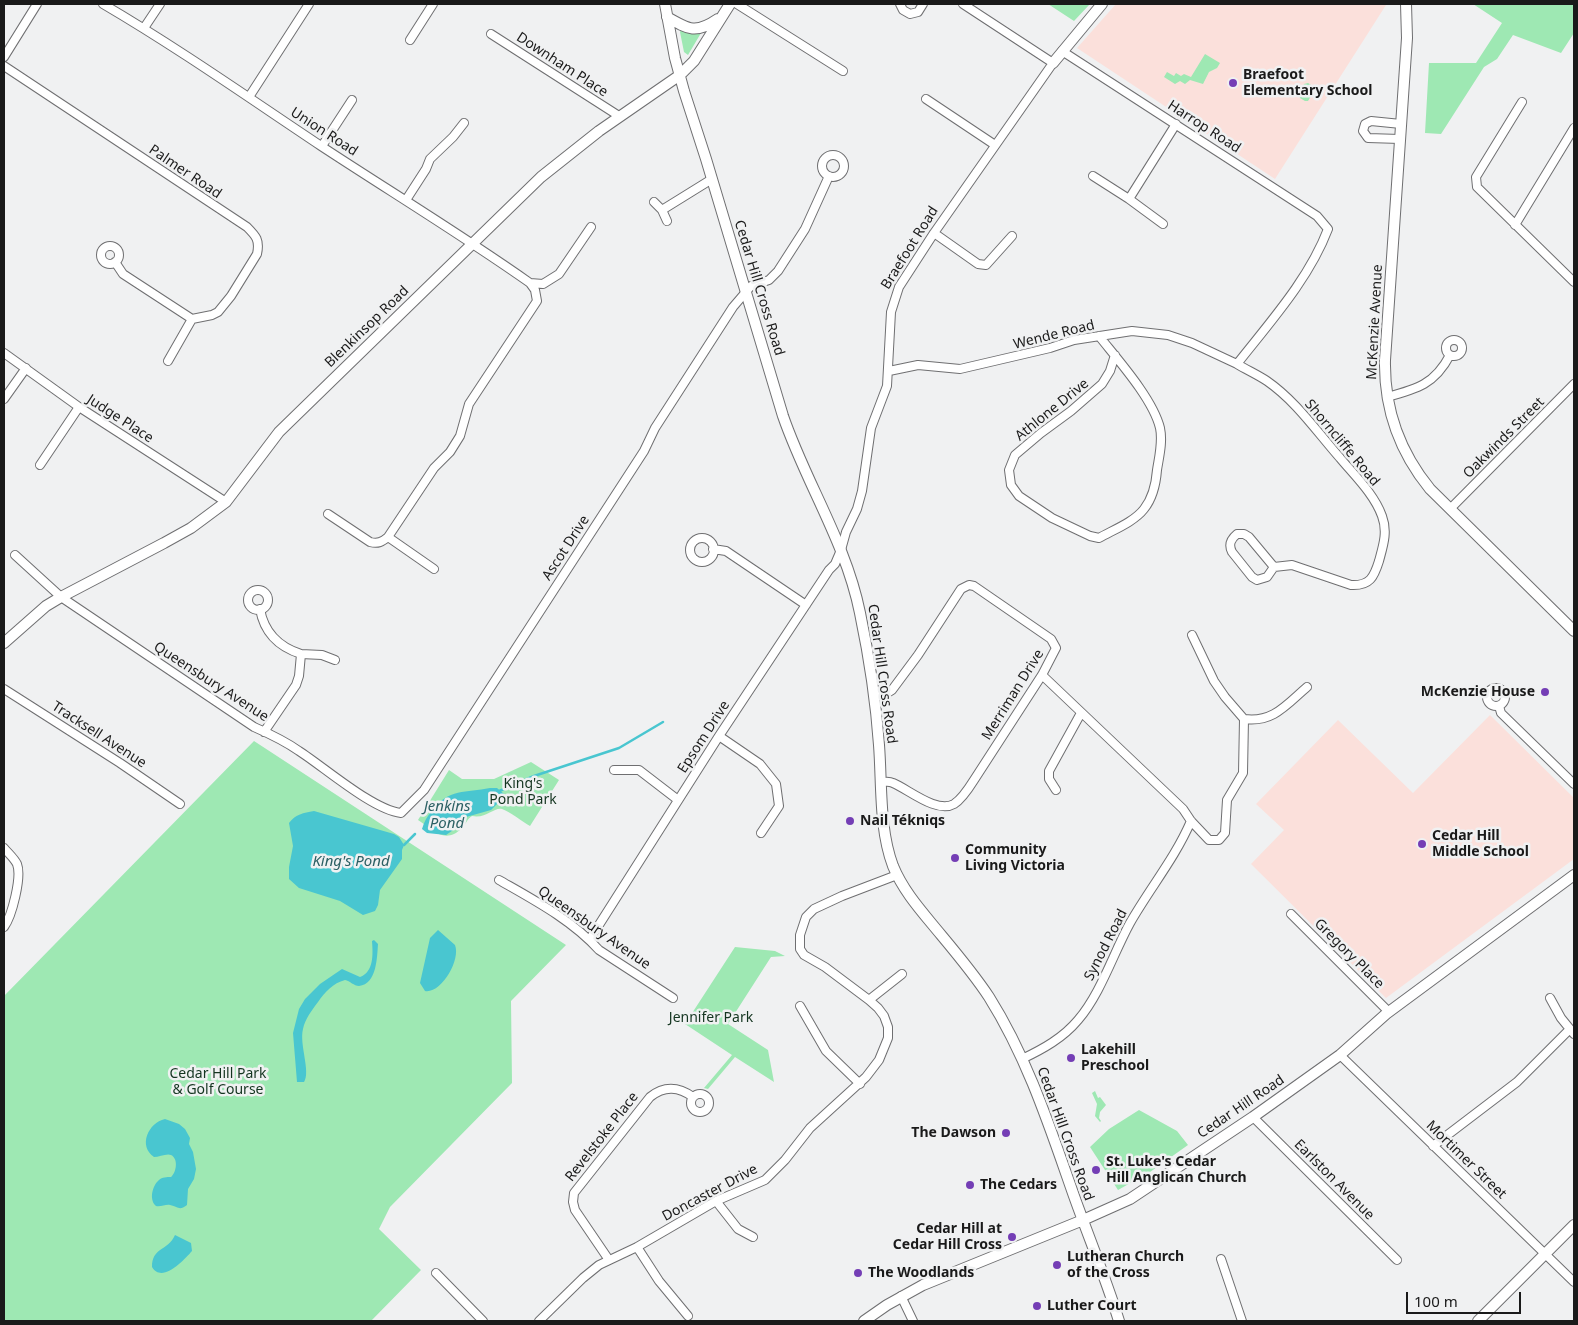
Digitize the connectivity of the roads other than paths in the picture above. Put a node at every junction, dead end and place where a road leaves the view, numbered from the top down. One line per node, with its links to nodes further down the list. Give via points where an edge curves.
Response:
1 (37, 4): 20 (street)
2 (103, 4): 16 (street, Union Road)
3 (160, 4): 16 (street)
4 (309, 4): 25 (street)
5 (433, 4): 18 (street)
6 (665, 4): 15 (main road, Cedar Hill Cross Road)
7 (730, 4): 14 (main road, Blenkinsop Road)
8 (736, 4): 23 (street)
9 (900, 4): 10 (street, via 910,14 918,12)
10 (923, 4)
11 (963, 4): 21 (street)
12 (1102, 4): 19 (main road, Braefoot Road)
13 (1406, 4): 32 (main road, McKenzie Avenue)
14 (722, 16): 15 (main road, via 704,28 695,29); 24 (main road, Blenkinsop Road, via 694,61)
15 (667, 17): 24 (main road, Cedar Hill Cross Road)
16 (144, 28): 25 (street, Union Road)
17 (491, 34): 29 (street, Downham Place)
18 (410, 40)
19 (1062, 51): 21 (main road, Braefoot Road); 31 (street, Harrop Road)
20 (4, 57)
21 (1053, 63): 35 (street, Braefoot Road)
22 (4, 66): 55 (street, Palmer Road, via 255,235 259,245 257,254 227,301 218,312)
23 (843, 71)
24 (680, 75): 29 (main road, Blenkinsop Road); 39 (main road, Cedar Hill Cross Road)
25 (249, 97): 36 (street, Union Road)
26 (926, 99): 35 (street)
27 (352, 100): 36 (street)
28 (1522, 102): 46 (street, via 1476,176 1477,187)
29 (619, 116): 50 (main road, Blenkinsop Road, via 541,176)
30 (464, 123): 41 (street, via 430,159)
31 (1176, 124): 40 (street); 61 (street, Harrop Road, via 1288,195 1318,216 1328,228 1321,246 1290,297)
32 (1401, 124): 34 (main road, McKenzie Avenue); 34 (street, via 1371,121 1362,130 1368,138)
33 (1574, 128): 46 (street)
34 (1400, 139): 65 (main road, McKenzie Avenue, via 1384,360)
35 (995, 145): 48 (street, Braefoot Road)
36 (322, 146): 41 (street, Union Road)
37 (829, 176): 54 (street, via 805,229 778,271 769,280 751,286)
38 (1093, 176): 40 (street)
39 (712, 179): 43 (street); 54 (main road, Cedar Hill Cross Road)
40 (1129, 199): 45 (street)
41 (406, 200): 50 (street, Union Road)
42 (654, 202): 43 (street)
43 (662, 210): 44 (street)
44 (667, 221)
45 (1163, 224)
46 (1515, 225): 52 (street)
47 (591, 227): 53 (street, via 559,274 543,284)
48 (934, 233): 49 (street, via 978,264 986,265); 63 (street, Braefoot Road, via 894,300)
49 (1012, 236)
50 (472, 243): 53 (street, Union Road); 69 (main road, Blenkinsop Road, via 279,432)
51 (115, 262): 55 (street, via 123,274)
52 (1574, 282)
53 (530, 283): 72 (street, via 537,301 469,404 460,436 450,452 434,468)
54 (745, 292): 74 (main road, Cedar Hill Cross Road, via 791,439); 101 (street, Ascot Drive, via 424,790)
55 (192, 319): 60 (street)
56 (1099, 336): 58 (street, Athlone Drive); 61 (street, Wende Road, via 1132,331 1168,335); 63 (street, Wende Road, via 960,369 918,365)
57 (4, 353): 62 (street, Judge Place)
58 (1115, 355): 58 (street, Athlone Drive, via 1102,384 1015,455 1009,470 1010,485 1019,496 1052,518 1099,538 1143,510 1156,480 1161,447 1155,416)
59 (1450, 355): 65 (street, via 1444,368 1427,383)
60 (168, 361)
61 (1237, 364): 76 (street, Shorncliffe Road, via 1267,381 1286,397 1359,481 1382,517 1385,538 1376,570 1370,581 1361,586 1292,565)
62 (26, 368): 66 (street); 67 (street, Judge Place)
63 (889, 371): 74 (street, Braefoot Road, via 887,386 871,428 862,491)
64 (1574, 384): 70 (street, Oakwinds Street)
65 (1387, 397): 70 (main road, McKenzie Avenue, via 1409,460)
66 (4, 399)
67 (79, 407): 68 (street); 69 (street, Judge Place)
68 (40, 464)
69 (226, 502): 78 (main road, Blenkinsop Road, via 177,536)
70 (1450, 509): 81 (main road, McKenzie Avenue)
71 (328, 514): 72 (street, via 375,544)
72 (388, 537): 77 (street)
73 (713, 549): 79 (street, via 726,550)
74 (841, 550): 79 (street, Epsom Drive); 89 (main road, Cedar Hill Cross Road, via 858,603)
75 (15, 555): 78 (street, Queensbury Avenue)
76 (1274, 567): 76 (street, via 1244,534 1237,534 1230,541 1232,552 1257,580 1272,572)
77 (434, 569)
78 (61, 597): 83 (main road, Blenkinsop Road); 93 (street, Queensbury Avenue)
79 (806, 605): 94 (street, Epsom Drive)
80 (260, 609): 84 (street, via 261,618 274,638)
81 (1574, 631)
82 (1192, 635): 92 (street, via 1214,681)
83 (4, 643)
84 (301, 654): 85 (street, via 322,655); 93 (street, via 296,685)
85 (335, 660)
86 (1042, 675): 89 (street, Merriman Drive, via 1056,648 1051,639 969,585 961,589 892,690); 91 (street); 96 (street, Merriman Drive, via 966,792 955,803 948,806 934,804 891,782)
87 (1307, 687): 92 (street, via 1267,718)
88 (4, 689): 100 (street, Tracksell Avenue)
89 (874, 697): 96 (main road, Cedar Hill Cross Road)
90 (1499, 706): 97 (street, via 1501,713)
91 (1080, 713): 98 (street, via 1048,770 1048,779); 102 (street, via 1183,809)
92 (1244, 719): 102 (street, via 1243,773 1227,800 1225,833 1218,840 1210,840)
93 (264, 732): 101 (street, Queensbury Avenue, via 286,742 362,795)
94 (719, 736): 99 (street, Epsom Drive); 103 (street, via 760,764 776,784 779,806)
95 (614, 770): 99 (street, via 639,770)
96 (882, 782): 105 (main road, Cedar Hill Cross Road, via 888,850)
97 (1574, 784)
98 (1056, 790)
99 (678, 800): 110 (street, Epsom Drive)
100 (180, 804)
101 (401, 813)
102 (1191, 821): 119 (street, Synod Road, via 1183,841 1132,921 1088,1008 1067,1032)
103 (761, 833)
104 (4, 848): 109 (street, via 17,865 18,876)
105 (897, 875): 114 (street, via 822,904 806,917 800,935 800,949 804,955); 119 (main road, Cedar Hill Cross Road, via 989,998)
106 (1574, 875): 116 (main road, Cedar Hill Road)
107 (499, 880): 110 (street, Queensbury Avenue)
108 (1291, 914): 116 (street, Gregory Place)
109 (4, 927)
110 (590, 939): 112 (street, Queensbury Avenue, via 599,950)
111 (902, 974): 114 (street)
112 (674, 998)
113 (1550, 998): 117 (street)
114 (869, 1000): 120 (street, Doncaster Drive, via 884,1016 888,1038 879,1060)
115 (800, 1006): 120 (street, via 826,1050)
116 (1389, 1012): 118 (main road, Cedar Hill Road)
117 (1572, 1032): 123 (street, via 1517,1082)
118 (1340, 1055): 122 (main road, Cedar Hill Road); 123 (street, Mortimer Street)
119 (1022, 1059): 125 (main road, Cedar Hill Cross Road)
120 (860, 1084): 124 (street, Doncaster Drive, via 810,1128 765,1180)
121 (693, 1097): 131 (street, Revelstoke Place, via 674,1088 657,1091 574,1193 575,1210)
122 (1252, 1117): 125 (main road, Cedar Hill Road, via 1130,1199); 132 (street, Earlston Avenue)
123 (1433, 1146): 129 (street, Mortimer Street)
124 (716, 1201): 127 (street, via 738,1229); 128 (street, Doncaster Drive)
125 (1083, 1220): 135 (main road, Cedar Hill Road); 141 (main road, Cedar Hill Cross Road)
126 (1574, 1225): 129 (main road)
127 (753, 1237)
128 (637, 1247): 131 (street, Doncaster Drive); 136 (street, via 659,1281)
129 (1545, 1254): 134 (street, Mortimer Street); 143 (main road)
130 (1221, 1259): 142 (street)
131 (609, 1260): 138 (street, Doncaster Drive, via 582,1278)
132 (1397, 1260)
133 (436, 1272): 137 (street)
134 (1574, 1282)
135 (901, 1296): 139 (main road, Cedar Hill Road); 140 (street)
136 (688, 1316)
137 (483, 1321)
138 (540, 1321)
139 (864, 1321)
140 (913, 1321)
141 (1119, 1321)
142 (1242, 1321)
143 (1478, 1321)

